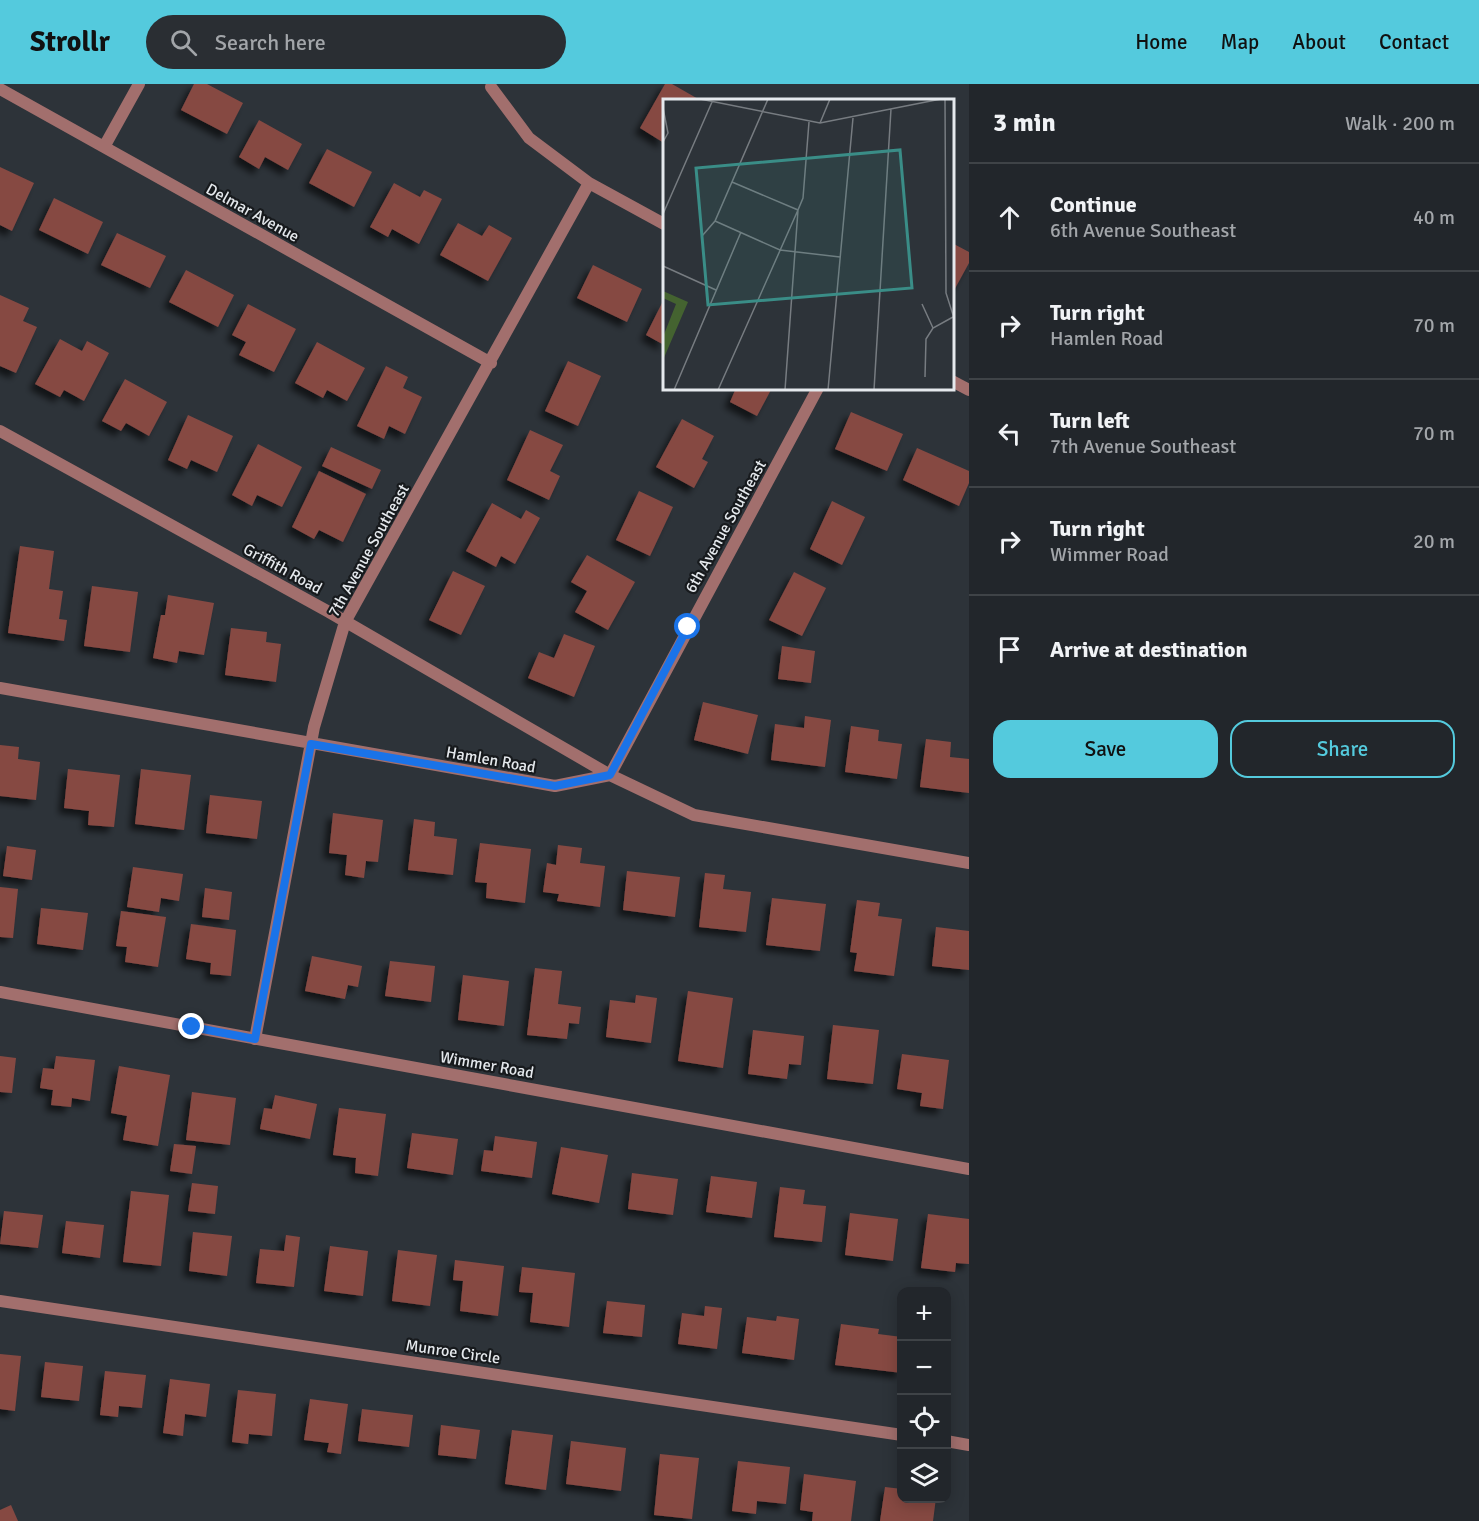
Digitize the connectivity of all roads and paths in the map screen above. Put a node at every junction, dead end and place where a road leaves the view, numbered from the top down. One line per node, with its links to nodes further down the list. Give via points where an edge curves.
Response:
1 (139, 84): 4 (street)
2 (491, 87): 5 (street, via 529,138)
3 (0, 89): 4 (street, Delmar Avenue)
4 (104, 147): 7 (street, Delmar Avenue)
5 (589, 183): 6 (street); 7 (street, 7th Avenue Southeast)
6 (663, 223)
7 (491, 363): 12 (street, 7th Avenue Southeast)
8 (954, 382): 10 (street)
9 (817, 390): 15 (street, 6th Avenue Southeast)
10 (969, 390)
11 (0, 431): 12 (street, Griffith Road)
12 (345, 622): 14 (street, 7th Avenue Southeast); 15 (street, Griffith Road)
13 (0, 688): 14 (street, Hamlen Road)
14 (311, 744): 15 (street, Hamlen Road, via 555,786); 18 (street, 7th Avenue Southeast)
15 (610, 775): 16 (street, via 694,815)
16 (969, 863)
17 (0, 992): 18 (street, Wimmer Road)
18 (255, 1039): 19 (street, Wimmer Road)
19 (969, 1169)
20 (0, 1301): 21 (street, Munroe Circle)
21 (897, 1434)
22 (951, 1442): 23 (street)
23 (969, 1445)

